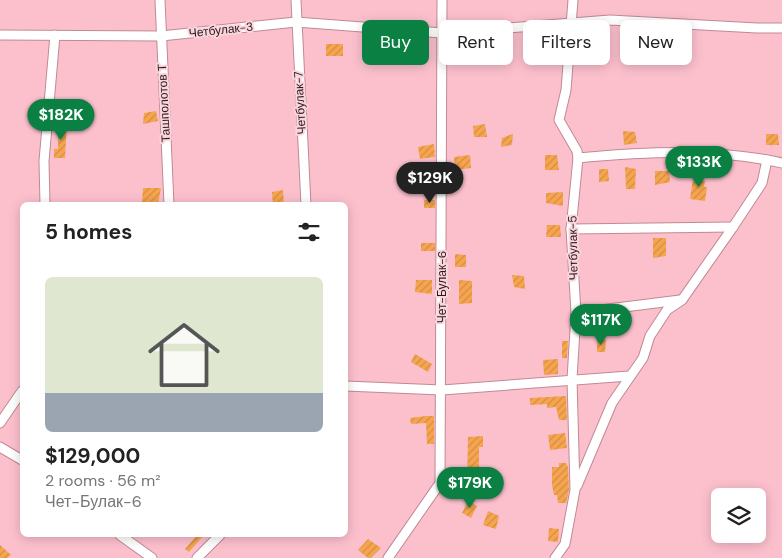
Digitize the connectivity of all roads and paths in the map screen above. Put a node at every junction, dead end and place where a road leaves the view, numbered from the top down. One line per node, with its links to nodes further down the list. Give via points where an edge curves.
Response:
1 (160, 0): 13 (street, Ташполотов Т)
2 (296, 0): 8 (street, Четбулак-7)
3 (442, 0): 5 (street, Чет-Булак-6)
4 (573, 0): 6 (street, Четбулак-5)
5 (442, 20)
6 (571, 20)
7 (610, 20): 9 (street, Четбулак-3)
8 (296, 22): 10 (street, Четбулак-3); 13 (street, Четбулак-3); 21 (street, Четбулак-7)
9 (782, 28)
10 (439, 33)
11 (0, 35): 12 (street, Четбулак-3)
12 (55, 35): 13 (street, Четбулак-3); 19 (street, via 44,161)
13 (161, 36): 20 (street, Ташполотов Т)
14 (442, 65): 29 (street, Чет-Булак-6)
15 (568, 65): 16 (street, Четбулак-5, via 559,120)
16 (578, 158): 17 (street, via 639,153 726,155); 23 (street, Четбулак-5)
17 (767, 160): 18 (street); 22 (street, via 762,183)
18 (782, 163)
19 (46, 202)
20 (169, 202)
21 (306, 202)
22 (732, 227): 23 (street); 24 (street)
23 (571, 229): 25 (street, Четбулак-5)
24 (682, 300): 25 (street); 26 (street, via 668,310 650,336 643,358)
25 (576, 313): 27 (street, Четбулак-5)
26 (629, 376): 27 (street); 34 (street, via 612,403)
27 (572, 379): 29 (street); 34 (street, Четбулак-5)
28 (348, 386): 29 (street)
29 (442, 390): 39 (street, Чет-Булак-6, via 440,483)
30 (20, 394): 31 (street)
31 (0, 423)
32 (0, 447): 33 (street)
33 (20, 459)
34 (575, 490): 40 (street, Четбулак-5, via 565,544)
35 (123, 537): 37 (street)
36 (218, 537): 38 (street)
37 (152, 558)
38 (197, 558)
39 (388, 558)
40 (555, 558)

